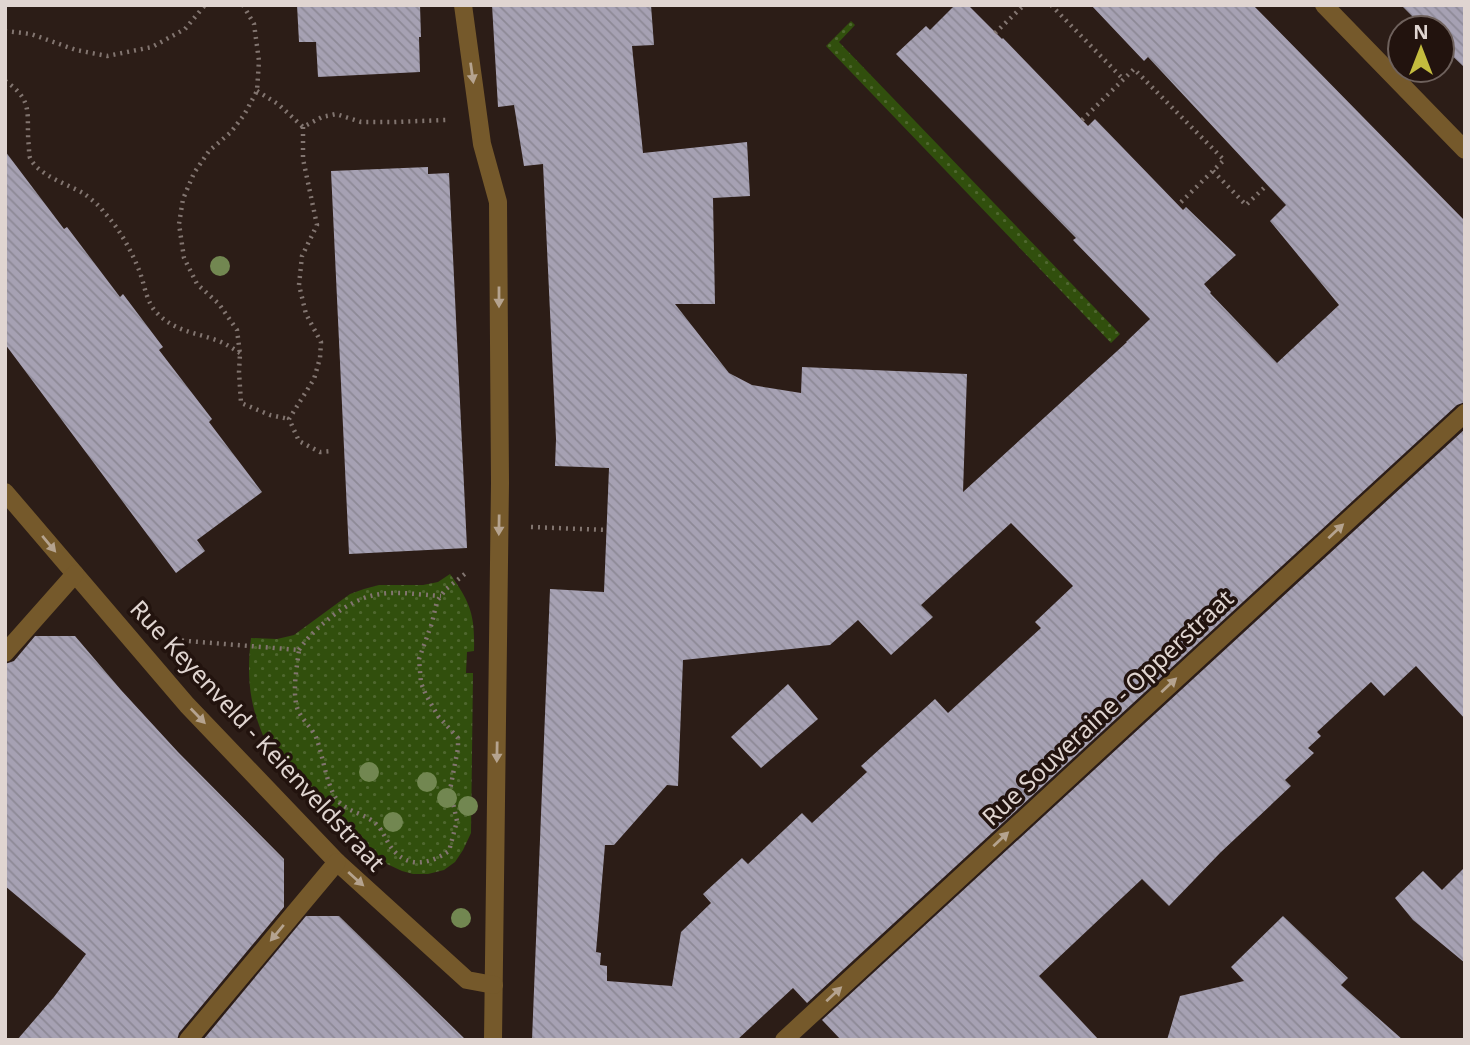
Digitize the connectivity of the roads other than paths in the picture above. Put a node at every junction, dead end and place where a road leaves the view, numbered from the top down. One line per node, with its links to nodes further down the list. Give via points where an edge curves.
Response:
1 (463, 5): 9 (street, one-way to 9, via 482,145 498,202)
2 (1324, 5): 3 (street)
3 (1465, 150)
4 (1465, 413): 12 (street, Rue Souveraine - Opperstraat, one-way to 4)
5 (5, 492): 6 (street, Rue Keyenveld - Keienveldstraat, one-way to 6)
6 (75, 574): 7 (street); 8 (street, Rue Keyenveld - Keienveldstraat, one-way to 8, via 187,705)
7 (5, 653)
8 (337, 862): 9 (street, Rue Keyenveld - Keienveldstraat, one-way to 9, via 467,980); 10 (street, one-way to 10)
9 (494, 985): 11 (street)
10 (188, 1040)
11 (493, 1040)
12 (784, 1040)

